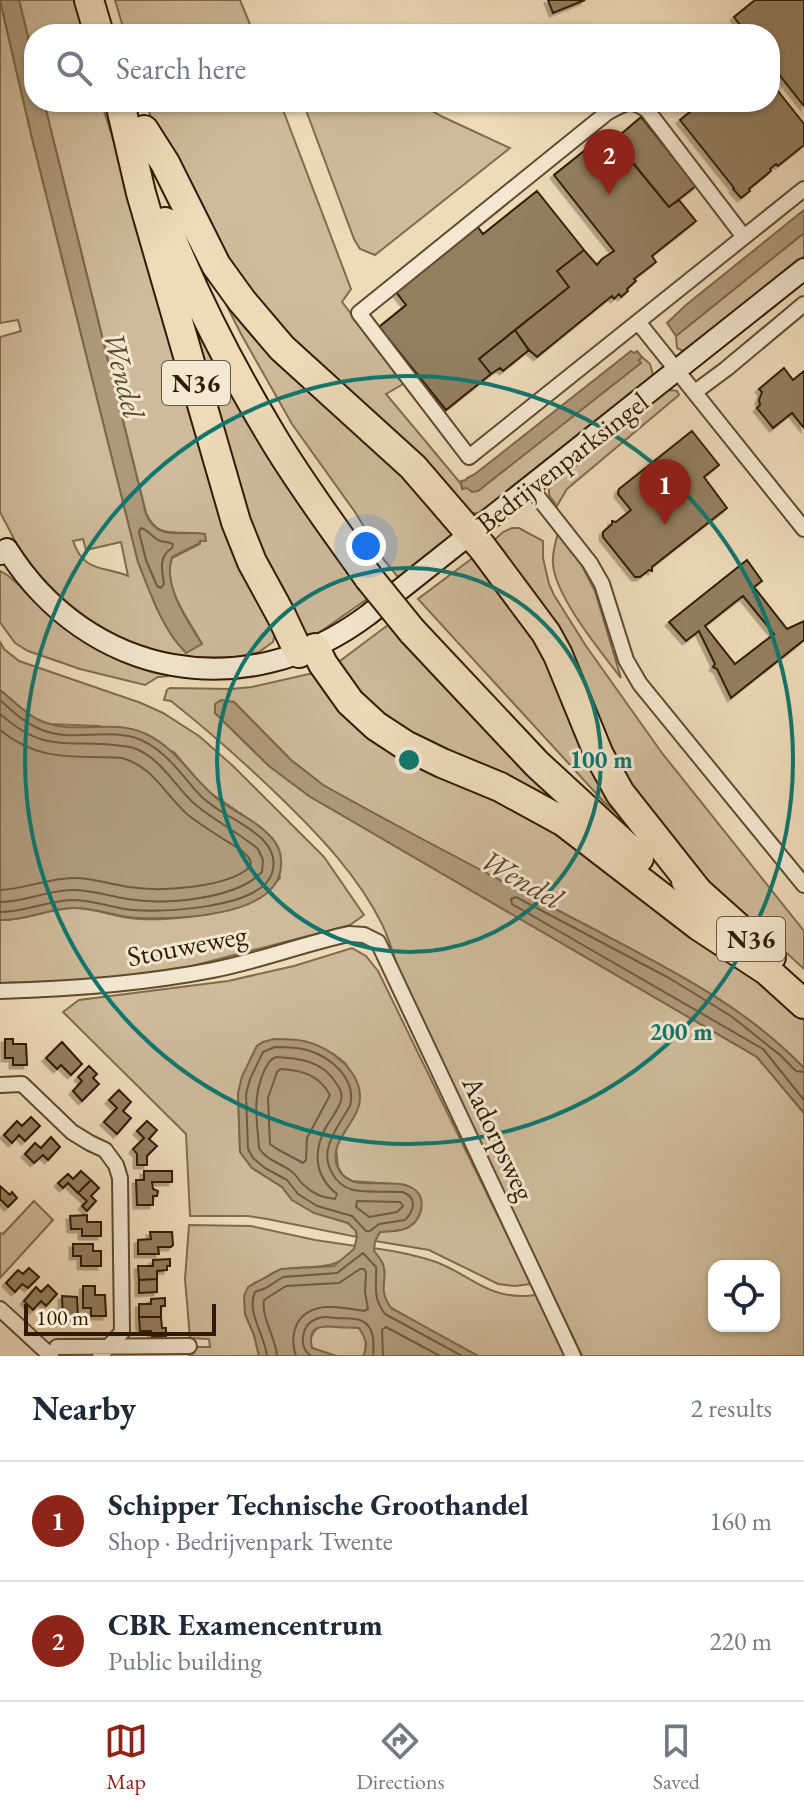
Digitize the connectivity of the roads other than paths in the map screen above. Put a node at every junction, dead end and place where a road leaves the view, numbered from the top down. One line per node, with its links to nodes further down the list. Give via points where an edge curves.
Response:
1 (89, 0): 3 (highway)
2 (102, 0): 4 (highway)
3 (96, 24)
4 (109, 24)
5 (122, 112): 24 (highway, N36, via 236,522 282,617)
6 (124, 112): 22 (highway, N36, via 173,242 225,352 323,514)
7 (138, 112): 10 (highway, N36)
8 (608, 112): 15 (street, via 359,313 469,457)
9 (649, 112): 12 (street)
10 (144, 130): 20 (highway, N36, via 216,265 242,301 282,348 413,467); 22 (highway, N36, via 219,313)
11 (804, 189): 12 (street)
12 (744, 237): 15 (street)
13 (804, 269): 16 (main road, Bedrijvenparksingel)
14 (804, 304): 17 (street)
15 (638, 322): 16 (street)
16 (677, 370): 17 (street); 18 (main road, Bedrijvenparksingel)
17 (695, 392): 19 (street)
18 (530, 487): 20 (main road, Bedrijvenparksingel); 25 (street, via 602,584 626,660 640,684)
19 (804, 529)
20 (471, 534): 24 (main road, Bedrijvenparksingel, via 356,624); 26 (highway, N36, via 546,633 620,793)
21 (2, 546): 24 (main road, Bedrijvenparksingel, via 36,590 72,622 140,657 226,669)
22 (375, 573): 23 (highway, N36, bridge)
23 (418, 626): 26 (highway, N36, via 579,785); 28 (highway, N36, via 477,702 546,772)
24 (307, 650): 28 (highway, N36, via 376,726 564,822 699,926)
25 (804, 885)
26 (699, 893): 29 (highway, N36)
27 (378, 942): 30 (street, Stouweweg, via 349,934 168,978); 37 (street, Aadorpsweg)
28 (766, 970): 31 (highway, N36)
29 (804, 985)
30 (0, 991)
31 (804, 1004)
32 (0, 1085): 36 (street, via 22,1084 72,1132 105,1150 116,1165 122,1332)
33 (0, 1309): 35 (street)
34 (189, 1346): 36 (street)
35 (54, 1351): 36 (street)
36 (105, 1352)
37 (573, 1356)

